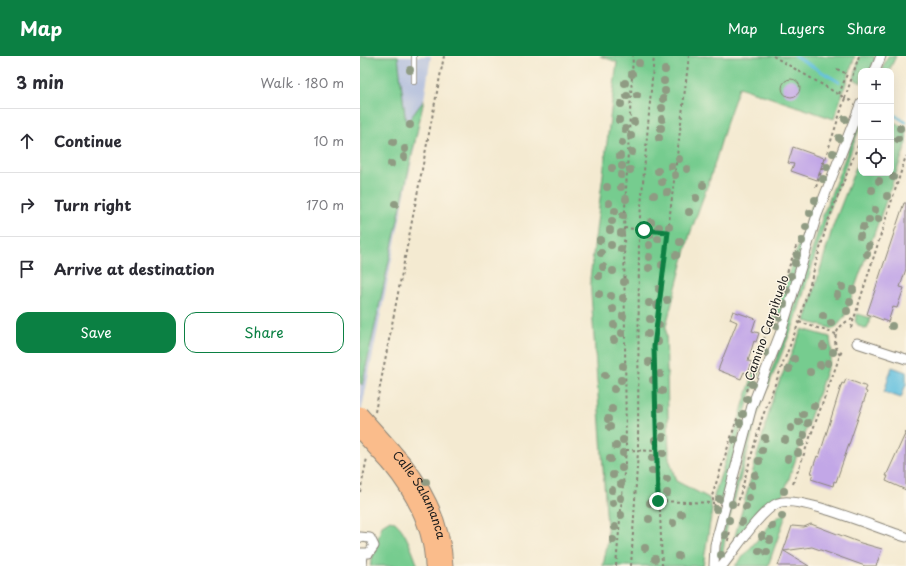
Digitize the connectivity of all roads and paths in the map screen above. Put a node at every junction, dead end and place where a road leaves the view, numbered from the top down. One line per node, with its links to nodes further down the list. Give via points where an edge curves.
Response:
1 (414, 56): 11 (lane)
2 (444, 56): 32 (path)
3 (633, 56): 18 (path)
4 (654, 56): 19 (path)
5 (689, 56): 20 (path)
6 (773, 56): 12 (path)
7 (859, 56): 13 (path)
8 (881, 56): 9 (street)
9 (876, 68)
10 (837, 69): 12 (path, via 847,74)
11 (414, 82)
12 (839, 94): 13 (path)
13 (845, 98): 14 (path); 17 (path)
14 (858, 103): 56 (street, Camino Carpihuelo, via 817,215 782,329 752,406 715,545)
15 (860, 140): 23 (path, via 828,221)
16 (906, 156): 22 (path)
17 (814, 192)
18 (624, 228): 19 (path); 34 (path)
19 (639, 229): 20 (path); 35 (path)
20 (668, 232): 36 (path, via 654,347)
21 (797, 243): 30 (path)
22 (853, 319): 24 (path); 25 (path, via 844,323)
23 (799, 322): 25 (path); 43 (path, via 766,405)
24 (851, 328)
25 (836, 334): 28 (path, via 835,347)
26 (857, 343): 29 (street)
27 (842, 350): 28 (path)
28 (840, 355): 39 (path)
29 (906, 359)
30 (744, 398)
31 (739, 413): 42 (path, via 712,496)
32 (367, 415): 38 (main road, Calle Salamanca, bridge)
33 (360, 431): 38 (main road, Calle Salamanca, bridge)
34 (626, 450): 35 (path); 53 (path)
35 (638, 451): 36 (path); 54 (path)
36 (657, 452): 41 (path)
37 (368, 454): 40 (path)
38 (392, 457): 51 (main road, Calle Salamanca, via 424,518 430,536); 52 (main road, Calle Salamanca, via 404,463 426,494 439,529)
39 (793, 484)
40 (360, 492)
41 (658, 501): 42 (path); 55 (path)
42 (714, 503): 44 (path)
43 (736, 507)
44 (716, 510)
45 (730, 529): 48 (path)
46 (360, 537): 49 (street, via 367,536 374,543 372,552)
47 (906, 537): 57 (street, via 790,500 778,503 766,511)
48 (727, 548)
49 (361, 554): 50 (street)
50 (362, 566)
51 (433, 566)
52 (445, 566)
53 (616, 566)
54 (630, 566)
55 (662, 566)
56 (714, 566)
57 (722, 566)

